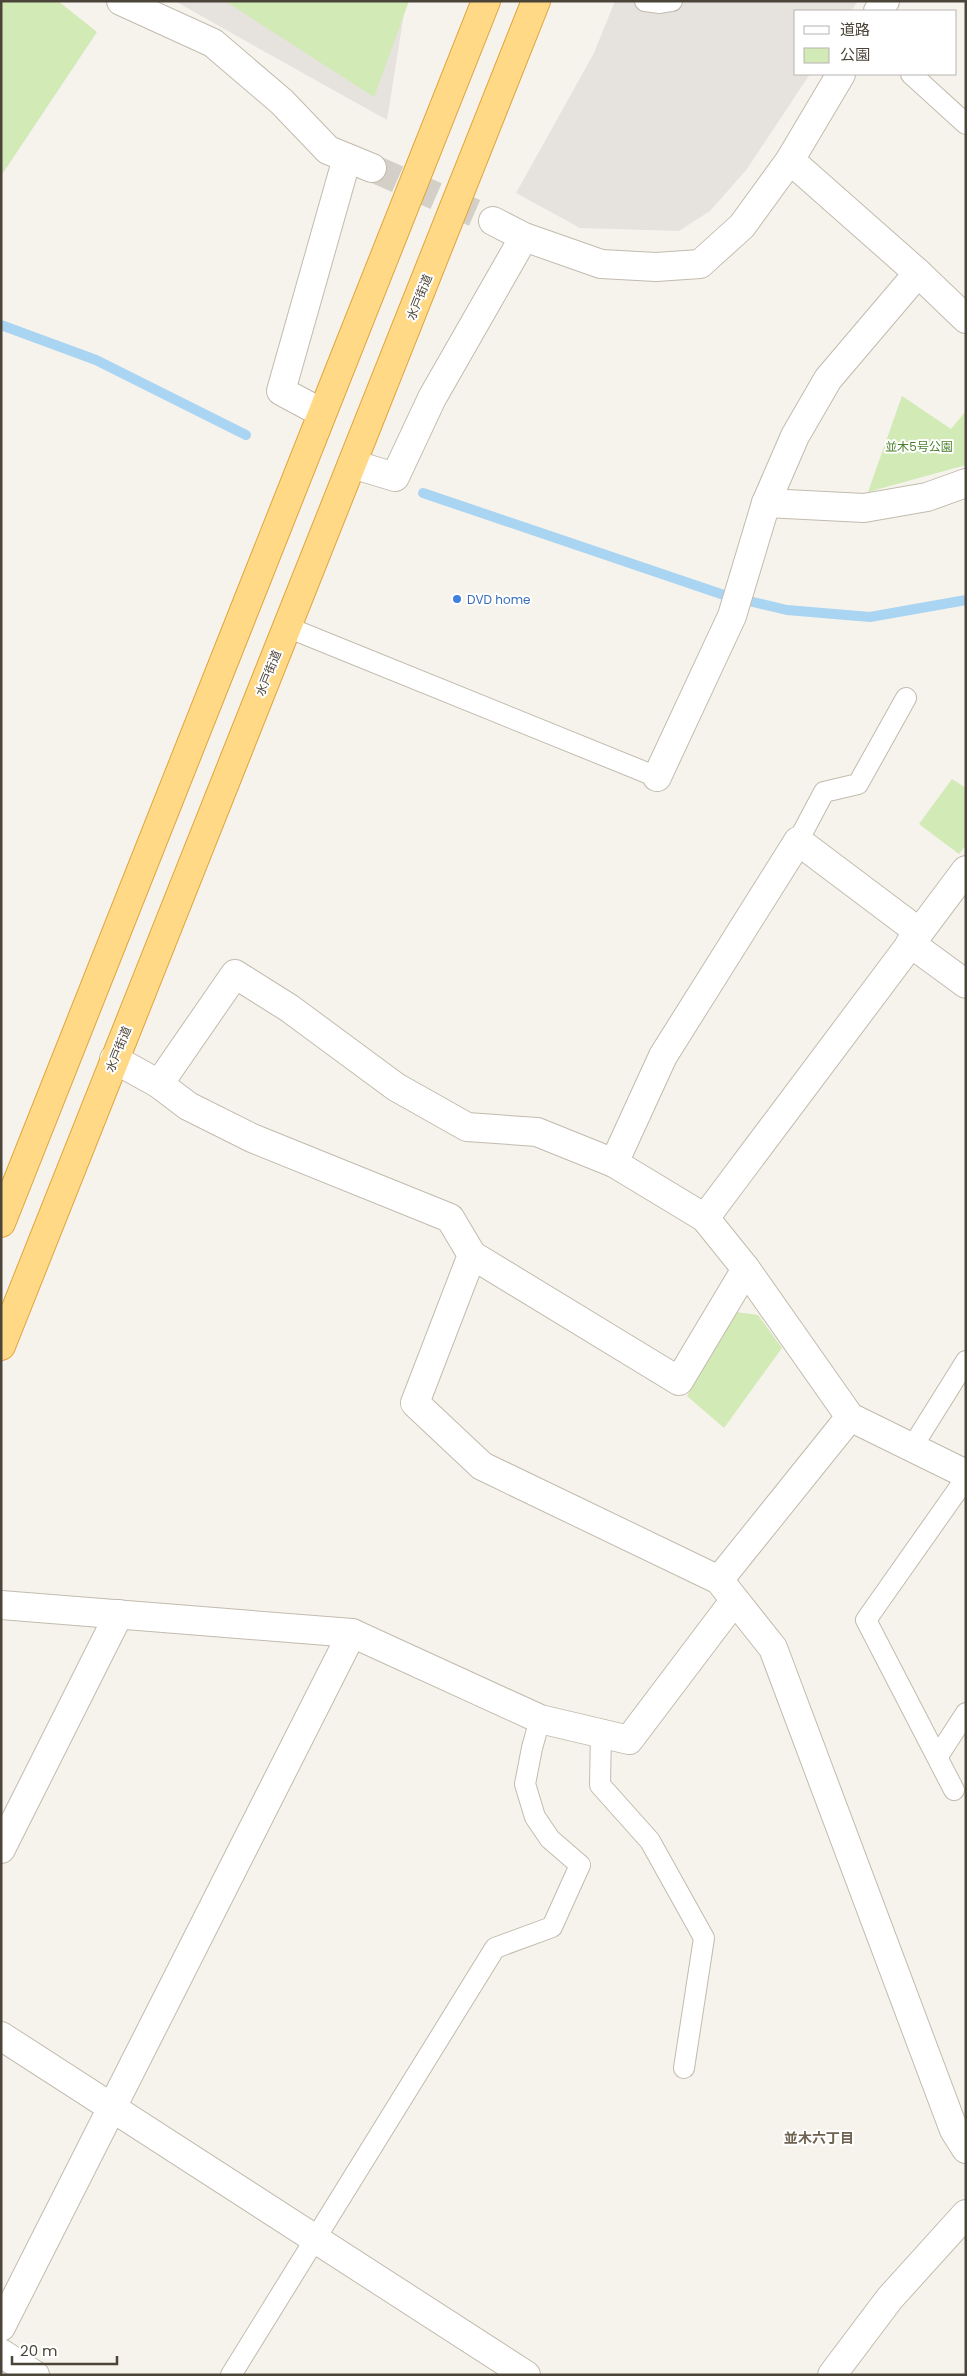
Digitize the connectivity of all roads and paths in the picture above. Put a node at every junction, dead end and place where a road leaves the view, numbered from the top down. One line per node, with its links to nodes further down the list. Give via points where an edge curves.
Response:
1 (121, 1): 9 (street, via 213,43 282,102 328,150)
2 (486, 1): 16 (highway)
3 (536, 1): 17 (highway, 水戸街道)
4 (645, 1): 5 (lane)
5 (672, 1)
6 (840, 75): 10 (street)
7 (912, 75): 8 (lane)
8 (966, 124)
9 (346, 158): 11 (street); 16 (street, via 281,391)
10 (790, 160): 13 (street, via 742,226 700,264 656,267 601,264); 14 (street)
11 (372, 168)
12 (493, 221): 13 (street)
13 (524, 237): 17 (street, via 432,398 395,477)
14 (918, 273): 15 (street); 19 (street, via 828,379 795,436)
15 (966, 319)
16 (322, 413): 31 (highway)
17 (352, 464): 20 (highway, 水戸街道)
18 (966, 483): 19 (street, via 927,497 864,508)
19 (766, 503): 22 (street, via 732,616)
20 (287, 627): 22 (lane); 27 (highway, 水戸街道)
21 (906, 698): 23 (lane, via 858,784 824,792)
22 (657, 777)
23 (798, 842): 25 (street); 29 (street, via 663,1056)
24 (966, 870): 25 (street)
25 (914, 937): 26 (street); 30 (street)
26 (966, 984)
27 (114, 1059): 28 (street); 34 (highway, 水戸街道)
28 (160, 1084): 29 (street, via 235,974 289,1008 396,1087 467,1127 537,1132); 32 (street, via 188,1106 252,1138 450,1218)
29 (614, 1163): 30 (street)
30 (705, 1218): 33 (street)
31 (1, 1223)
32 (472, 1255): 33 (street, via 679,1381); 40 (street, via 415,1403 482,1466)
33 (746, 1269): 36 (street)
34 (1, 1346)
35 (966, 1361): 37 (lane)
36 (850, 1417): 37 (street); 40 (street)
37 (912, 1449): 38 (street)
38 (966, 1474)
39 (966, 1478): 47 (lane, via 866,1620)
40 (727, 1590): 46 (street, via 629,1740); 53 (street, via 773,1648 954,2130)
41 (1, 1605): 42 (street)
42 (118, 1614): 43 (street); 49 (street)
43 (352, 1633): 45 (street); 52 (street)
44 (966, 1713): 47 (lane)
45 (540, 1718): 46 (street); 55 (lane, via 525,1784 535,1817 550,1839 580,1865 552,1926 495,1948)
46 (601, 1733): 51 (lane, via 600,1785 650,1841 704,1938)
47 (938, 1756): 48 (lane)
48 (954, 1790)
49 (1, 1849)
50 (1, 2036): 52 (street)
51 (684, 2068)
52 (112, 2107): 55 (street); 56 (street)
53 (966, 2149)
54 (966, 2214): 61 (street, via 890,2298)
55 (316, 2239): 59 (lane); 60 (street)
56 (1, 2327)
57 (1, 2353): 58 (street)
58 (35, 2375)
59 (231, 2375)
60 (526, 2375)
61 (832, 2375)

